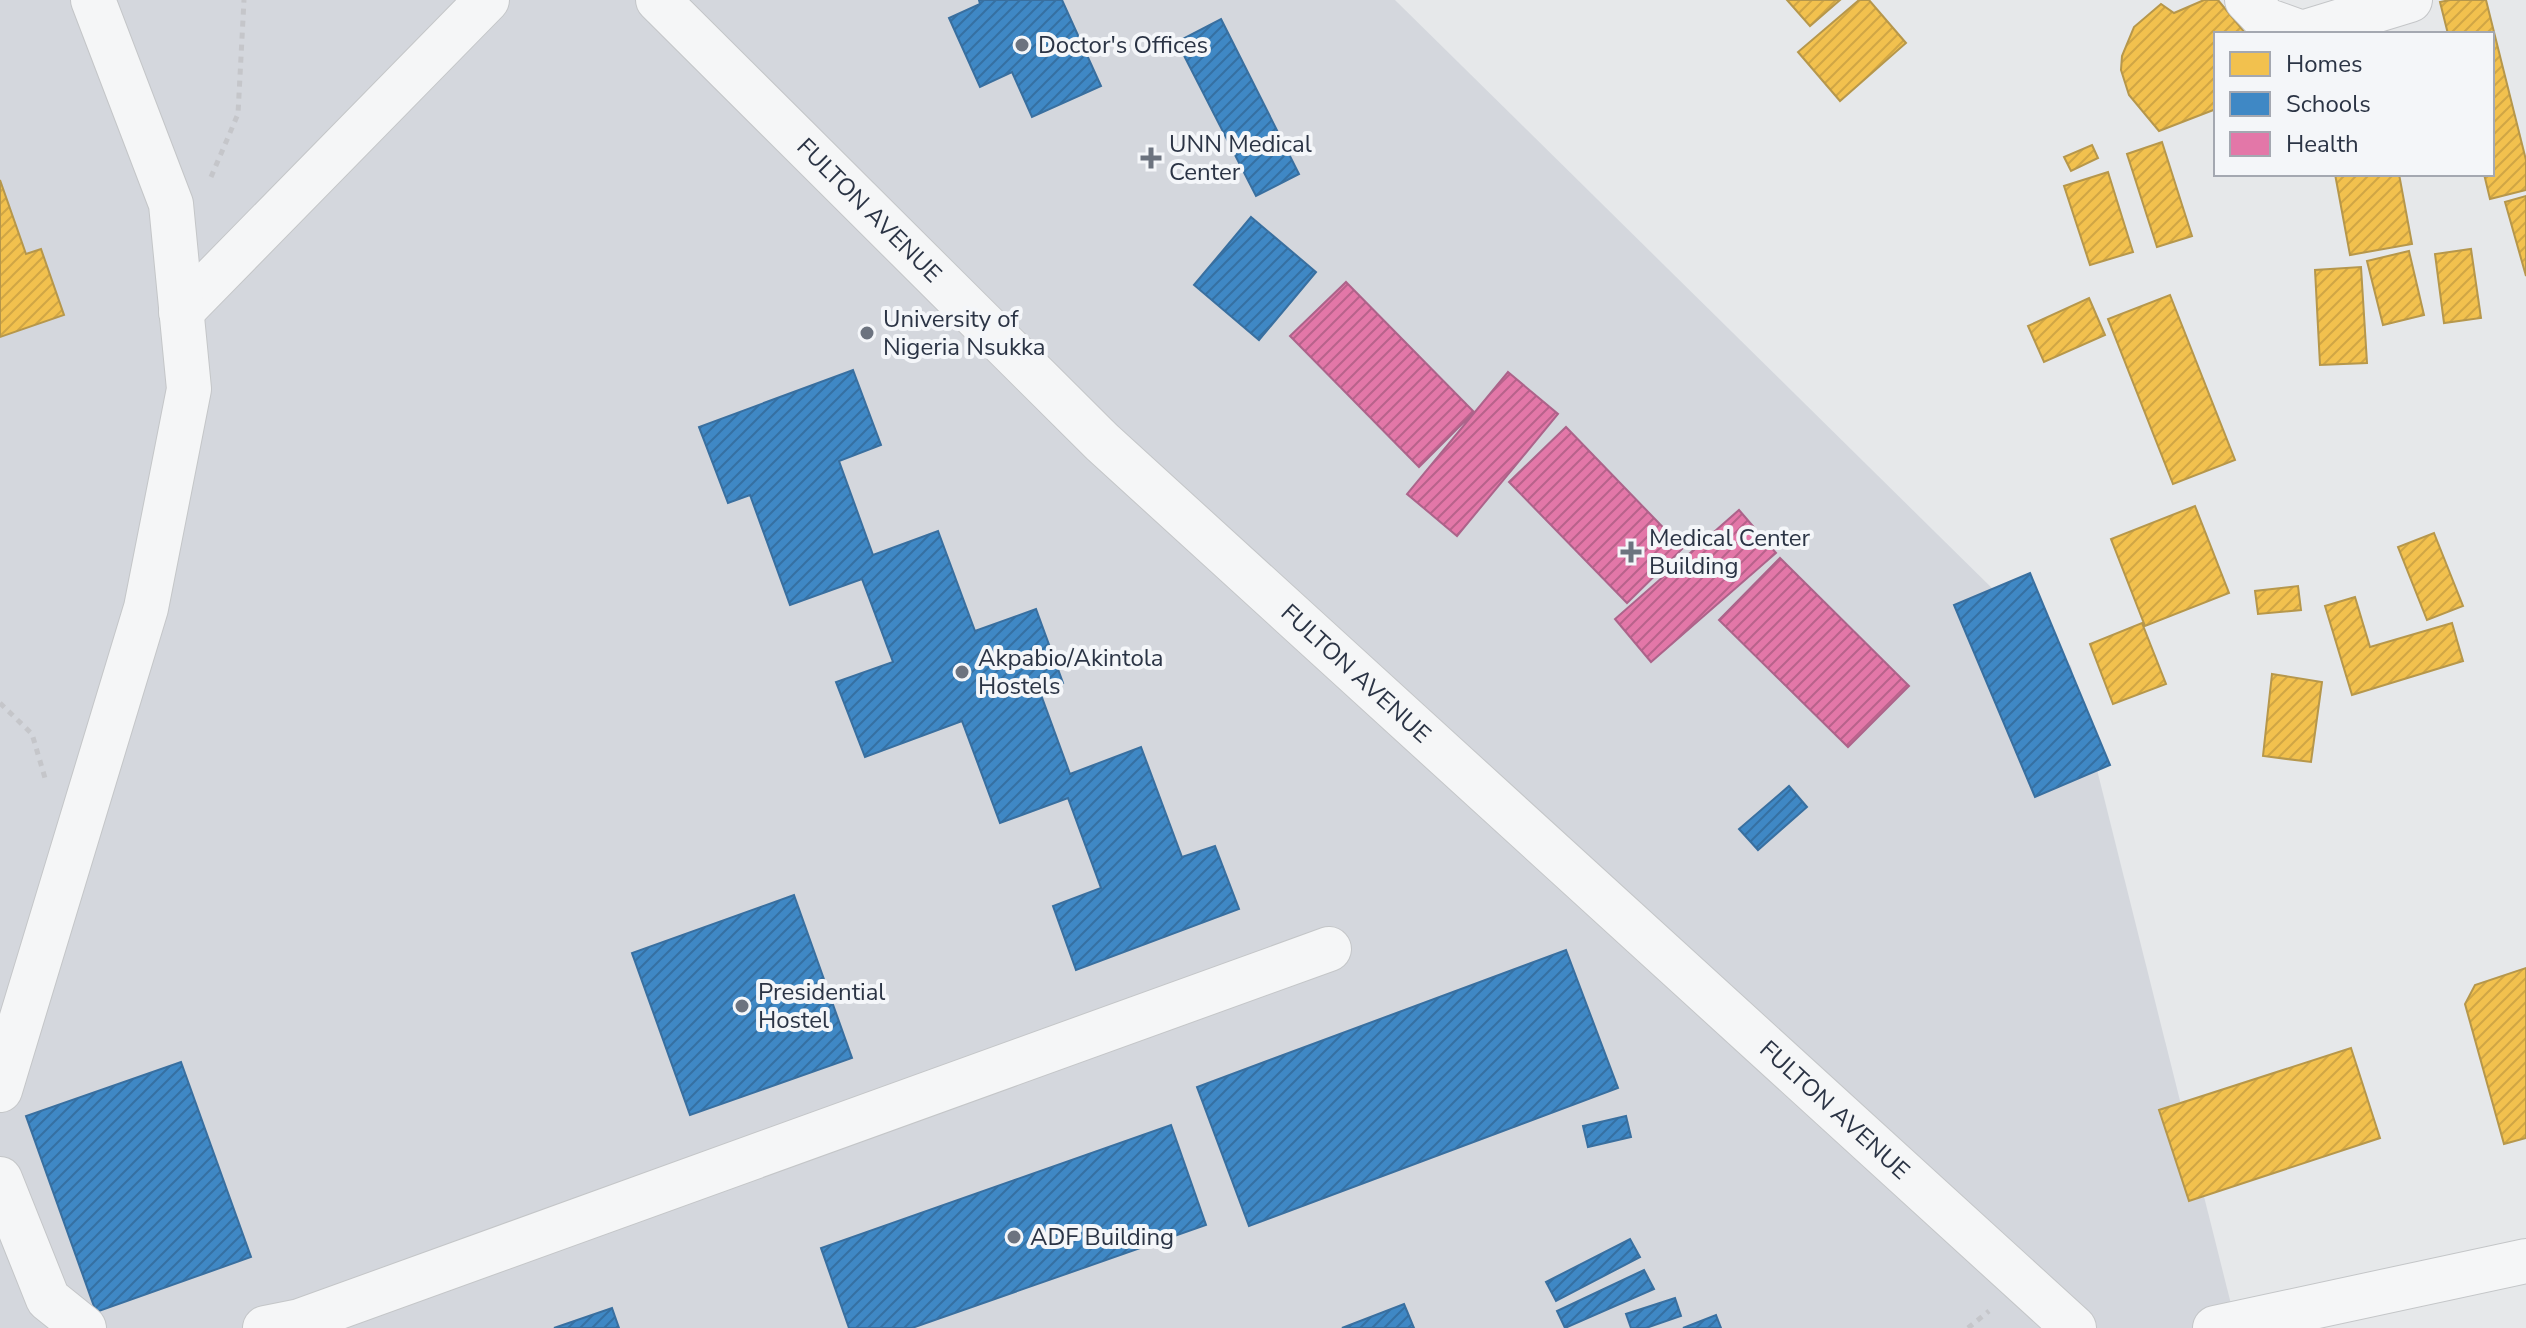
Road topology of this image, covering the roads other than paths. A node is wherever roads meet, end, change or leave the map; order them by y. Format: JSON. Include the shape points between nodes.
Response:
{"nodes":[{"id":1,"x":93,"y":0,"type":"edge"},
{"id":2,"x":487,"y":0,"type":"edge"},
{"id":3,"x":658,"y":0,"type":"edge"},
{"id":4,"x":2247,"y":0,"type":"edge"},
{"id":5,"x":2410,"y":0,"type":"edge"},
{"id":6,"x":2299,"y":32,"type":"edge"},
{"id":7,"x":2305,"y":32,"type":"edge"},
{"id":8,"x":181,"y":312,"type":"junction"},
{"id":9,"x":1329,"y":949,"type":"dead end"},
{"id":10,"x":0,"y":1090,"type":"edge"},
{"id":11,"x":0,"y":1179,"type":"edge"},
{"id":12,"x":2526,"y":1261,"type":"edge"},
{"id":13,"x":288,"y":1326,"type":"edge"},
{"id":14,"x":84,"y":1328,"type":"edge"},
{"id":15,"x":2074,"y":1328,"type":"edge"},
{"id":16,"x":2215,"y":1328,"type":"edge"}],
"edges":[{"from":1,"to":8,"type":"street","via":[[171,204]]},
{"from":2,"to":8,"type":"street"},
{"from":3,"to":15,"type":"street","name":"FULTON AVENUE","via":[[1102,442]]},
{"from":4,"to":6,"type":"street","via":[[2266,20]]},
{"from":5,"to":7,"type":"street"},
{"from":8,"to":10,"type":"street","via":[[189,389],[146,608]]},
{"from":9,"to":13,"type":"street"},
{"from":11,"to":14,"type":"street","via":[[48,1299]]},
{"from":12,"to":16,"type":"street"}]}
